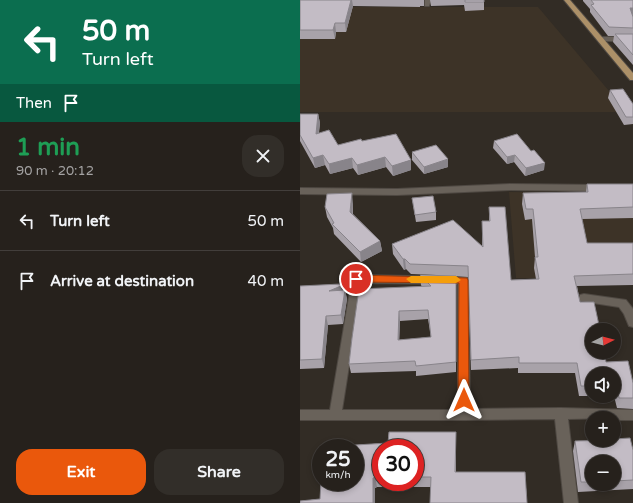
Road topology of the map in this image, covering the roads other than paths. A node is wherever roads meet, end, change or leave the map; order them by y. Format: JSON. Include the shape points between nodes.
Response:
{"nodes":[{"id":1,"x":567,"y":0,"type":"edge"},
{"id":2,"x":600,"y":39,"type":"junction"},
{"id":3,"x":633,"y":39,"type":"edge"},
{"id":4,"x":633,"y":78,"type":"edge"},
{"id":5,"x":610,"y":188,"type":"edge"},
{"id":6,"x":300,"y":191,"type":"edge"},
{"id":7,"x":584,"y":298,"type":"dead end"},
{"id":8,"x":633,"y":323,"type":"edge"},
{"id":9,"x":561,"y":413,"type":"junction"},
{"id":10,"x":300,"y":414,"type":"edge"},
{"id":11,"x":335,"y":414,"type":"junction"},
{"id":12,"x":464,"y":415,"type":"junction"},
{"id":13,"x":633,"y":415,"type":"edge"},
{"id":14,"x":571,"y":503,"type":"edge"}],
"edges":[{"from":1,"to":2,"type":"main road"},
{"from":2,"to":3,"type":"street"},
{"from":2,"to":4,"type":"main road"},
{"from":5,"to":6,"type":"street"},
{"from":7,"to":8,"type":"street","via":[[622,303],[630,312]]},
{"from":9,"to":12,"type":"street"},
{"from":9,"to":13,"type":"street"},
{"from":9,"to":14,"type":"street"},
{"from":10,"to":11,"type":"street"},
{"from":11,"to":12,"type":"street"},
{"from":11,"to":12,"type":"street","via":[[356,279],[464,280]]}]}
